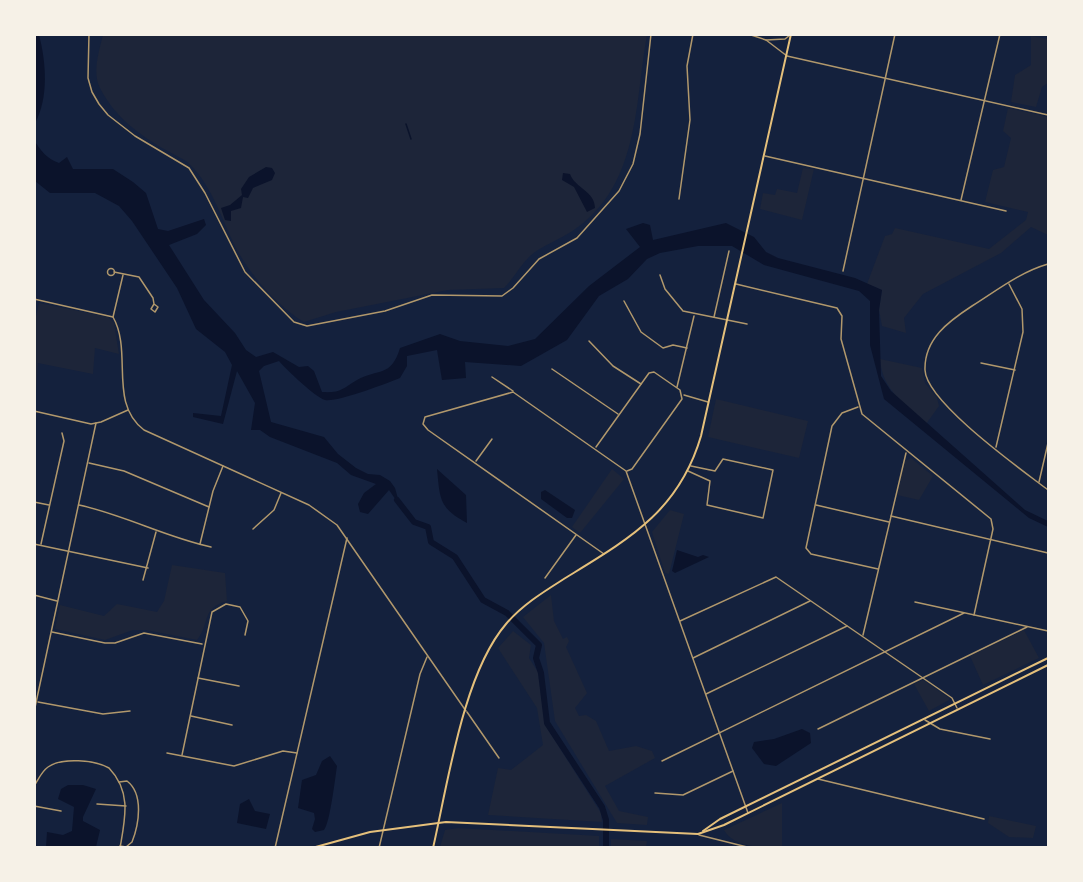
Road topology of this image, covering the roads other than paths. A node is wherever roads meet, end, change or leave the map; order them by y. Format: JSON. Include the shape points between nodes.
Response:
{"nodes":[{"id":1,"x":89,"y":34,"type":"edge"},
{"id":2,"x":651,"y":34,"type":"edge"},
{"id":3,"x":693,"y":34,"type":"edge"},
{"id":4,"x":748,"y":34,"type":"edge"},
{"id":5,"x":791,"y":34,"type":"edge"},
{"id":6,"x":896,"y":34,"type":"edge"},
{"id":7,"x":1000,"y":34,"type":"edge"},
{"id":8,"x":766,"y":40,"type":"junction"},
{"id":9,"x":787,"y":56,"type":"junction"},
{"id":10,"x":886,"y":78,"type":"junction"},
{"id":11,"x":985,"y":100,"type":"junction"},
{"id":12,"x":1048,"y":115,"type":"edge"},
{"id":13,"x":764,"y":156,"type":"junction"},
{"id":14,"x":863,"y":179,"type":"junction"},
{"id":15,"x":679,"y":199,"type":"dead end"},
{"id":16,"x":960,"y":201,"type":"junction"},
{"id":17,"x":1006,"y":211,"type":"dead end"},
{"id":18,"x":729,"y":251,"type":"dead end"},
{"id":19,"x":1048,"y":264,"type":"edge"},
{"id":20,"x":843,"y":271,"type":"dead end"},
{"id":21,"x":114,"y":272,"type":"dead end"},
{"id":22,"x":123,"y":274,"type":"junction"},
{"id":23,"x":660,"y":275,"type":"dead end"},
{"id":24,"x":1009,"y":283,"type":"junction"},
{"id":25,"x":735,"y":284,"type":"junction"},
{"id":26,"x":34,"y":299,"type":"edge"},
{"id":27,"x":624,"y":301,"type":"dead end"},
{"id":28,"x":154,"y":304,"type":"dead end"},
{"id":29,"x":695,"y":314,"type":"junction"},
{"id":30,"x":113,"y":317,"type":"junction"},
{"id":31,"x":714,"y":318,"type":"junction"},
{"id":32,"x":727,"y":320,"type":"junction"},
{"id":33,"x":747,"y":324,"type":"dead end"},
{"id":34,"x":589,"y":341,"type":"dead end"},
{"id":35,"x":687,"y":348,"type":"junction"},
{"id":36,"x":981,"y":363,"type":"dead end"},
{"id":37,"x":552,"y":369,"type":"dead end"},
{"id":38,"x":1015,"y":370,"type":"junction"},
{"id":39,"x":492,"y":377,"type":"dead end"},
{"id":40,"x":641,"y":384,"type":"junction"},
{"id":41,"x":676,"y":387,"type":"junction"},
{"id":42,"x":513,"y":392,"type":"junction"},
{"id":43,"x":683,"y":395,"type":"junction"},
{"id":44,"x":709,"y":402,"type":"junction"},
{"id":45,"x":858,"y":406,"type":"junction"},
{"id":46,"x":128,"y":410,"type":"junction"},
{"id":47,"x":34,"y":411,"type":"edge"},
{"id":48,"x":619,"y":415,"type":"junction"},
{"id":49,"x":96,"y":423,"type":"junction"},
{"id":50,"x":62,"y":433,"type":"dead end"},
{"id":51,"x":492,"y":439,"type":"dead end"},
{"id":52,"x":1048,"y":442,"type":"edge"},
{"id":53,"x":595,"y":448,"type":"junction"},
{"id":54,"x":996,"y":448,"type":"junction"},
{"id":55,"x":906,"y":452,"type":"junction"},
{"id":56,"x":476,"y":462,"type":"junction"},
{"id":57,"x":88,"y":463,"type":"junction"},
{"id":58,"x":223,"y":466,"type":"junction"},
{"id":59,"x":690,"y":466,"type":"junction"},
{"id":60,"x":626,"y":471,"type":"junction"},
{"id":61,"x":688,"y":471,"type":"junction"},
{"id":62,"x":1038,"y":482,"type":"junction"},
{"id":63,"x":1048,"y":490,"type":"edge"},
{"id":64,"x":281,"y":492,"type":"junction"},
{"id":65,"x":34,"y":502,"type":"edge"},
{"id":66,"x":78,"y":505,"type":"junction"},
{"id":67,"x":815,"y":505,"type":"junction"},
{"id":68,"x":50,"y":506,"type":"junction"},
{"id":69,"x":209,"y":507,"type":"junction"},
{"id":70,"x":891,"y":516,"type":"junction"},
{"id":71,"x":889,"y":522,"type":"junction"},
{"id":72,"x":645,"y":526,"type":"junction"},
{"id":73,"x":253,"y":529,"type":"dead end"},
{"id":74,"x":156,"y":532,"type":"junction"},
{"id":75,"x":576,"y":534,"type":"junction"},
{"id":76,"x":347,"y":538,"type":"junction"},
{"id":77,"x":991,"y":539,"type":"junction"},
{"id":78,"x":34,"y":544,"type":"edge"},
{"id":79,"x":41,"y":545,"type":"junction"},
{"id":80,"x":200,"y":545,"type":"junction"},
{"id":81,"x":211,"y":547,"type":"dead end"},
{"id":82,"x":68,"y":551,"type":"junction"},
{"id":83,"x":1048,"y":553,"type":"edge"},
{"id":84,"x":604,"y":554,"type":"junction"},
{"id":85,"x":148,"y":568,"type":"junction"},
{"id":86,"x":878,"y":569,"type":"junction"},
{"id":87,"x":545,"y":578,"type":"dead end"},
{"id":88,"x":143,"y":580,"type":"dead end"},
{"id":89,"x":34,"y":595,"type":"edge"},
{"id":90,"x":811,"y":600,"type":"junction"},
{"id":91,"x":58,"y":601,"type":"junction"},
{"id":92,"x":915,"y":602,"type":"dead end"},
{"id":93,"x":964,"y":613,"type":"junction"},
{"id":94,"x":974,"y":615,"type":"junction"},
{"id":95,"x":679,"y":621,"type":"junction"},
{"id":96,"x":848,"y":626,"type":"junction"},
{"id":97,"x":1027,"y":627,"type":"junction"},
{"id":98,"x":1048,"y":631,"type":"edge"},
{"id":99,"x":51,"y":632,"type":"junction"},
{"id":100,"x":245,"y":635,"type":"dead end"},
{"id":101,"x":863,"y":636,"type":"junction"},
{"id":102,"x":204,"y":644,"type":"junction"},
{"id":103,"x":885,"y":651,"type":"junction"},
{"id":104,"x":428,"y":656,"type":"junction"},
{"id":105,"x":692,"y":658,"type":"junction"},
{"id":106,"x":1048,"y":658,"type":"edge"},
{"id":107,"x":1048,"y":665,"type":"edge"},
{"id":108,"x":1023,"y":670,"type":"junction"},
{"id":109,"x":1026,"y":676,"type":"junction"},
{"id":110,"x":923,"y":677,"type":"junction"},
{"id":111,"x":197,"y":678,"type":"junction"},
{"id":112,"x":239,"y":686,"type":"dead end"},
{"id":113,"x":705,"y":695,"type":"junction"},
{"id":114,"x":37,"y":701,"type":"junction"},
{"id":115,"x":955,"y":704,"type":"junction"},
{"id":116,"x":958,"y":710,"type":"junction"},
{"id":117,"x":130,"y":711,"type":"dead end"},
{"id":118,"x":466,"y":711,"type":"junction"},
{"id":119,"x":34,"y":712,"type":"edge"},
{"id":120,"x":190,"y":716,"type":"junction"},
{"id":121,"x":924,"y":719,"type":"junction"},
{"id":122,"x":930,"y":724,"type":"junction"},
{"id":123,"x":232,"y":725,"type":"dead end"},
{"id":124,"x":818,"y":729,"type":"dead end"},
{"id":125,"x":719,"y":733,"type":"junction"},
{"id":126,"x":990,"y":739,"type":"dead end"},
{"id":127,"x":862,"y":749,"type":"junction"},
{"id":128,"x":167,"y":753,"type":"dead end"},
{"id":129,"x":297,"y":753,"type":"junction"},
{"id":130,"x":182,"y":755,"type":"junction"},
{"id":131,"x":866,"y":755,"type":"junction"},
{"id":132,"x":499,"y":758,"type":"dead end"},
{"id":133,"x":662,"y":761,"type":"dead end"},
{"id":134,"x":733,"y":771,"type":"junction"},
{"id":135,"x":810,"y":775,"type":"junction"},
{"id":136,"x":817,"y":779,"type":"junction"},
{"id":137,"x":118,"y":782,"type":"junction"},
{"id":138,"x":34,"y":786,"type":"edge"},
{"id":139,"x":655,"y":793,"type":"dead end"},
{"id":140,"x":97,"y":804,"type":"dead end"},
{"id":141,"x":34,"y":806,"type":"edge"},
{"id":142,"x":127,"y":806,"type":"junction"},
{"id":143,"x":746,"y":807,"type":"junction"},
{"id":144,"x":61,"y":811,"type":"dead end"},
{"id":145,"x":748,"y":813,"type":"junction"},
{"id":146,"x":984,"y":819,"type":"dead end"},
{"id":147,"x":439,"y":823,"type":"junction"},
{"id":148,"x":383,"y":829,"type":"junction"},
{"id":149,"x":698,"y":834,"type":"junction"},
{"id":150,"x":120,"y":847,"type":"edge"},
{"id":151,"x":275,"y":848,"type":"edge"},
{"id":152,"x":312,"y":848,"type":"edge"},
{"id":153,"x":379,"y":848,"type":"edge"},
{"id":154,"x":434,"y":848,"type":"edge"},
{"id":155,"x":751,"y":848,"type":"edge"}],
"edges":[{"from":1,"to":2,"type":"street","via":[[88,78],[99,104],[135,136],[189,168],[206,193],[244,272],[294,322],[307,326],[385,311],[442,294],[502,296],[539,259],[577,238],[619,191],[635,157]]},
{"from":3,"to":15,"type":"street","via":[[687,66],[690,120]]},
{"from":4,"to":8,"type":"street"},
{"from":5,"to":8,"type":"street","via":[[785,39]]},
{"from":5,"to":9,"type":"main road"},
{"from":6,"to":10,"type":"street"},
{"from":7,"to":11,"type":"street"},
{"from":8,"to":9,"type":"street"},
{"from":9,"to":10,"type":"street"},
{"from":9,"to":13,"type":"main road"},
{"from":10,"to":11,"type":"street"},
{"from":10,"to":14,"type":"street"},
{"from":11,"to":12,"type":"street"},
{"from":11,"to":16,"type":"street"},
{"from":13,"to":14,"type":"street"},
{"from":13,"to":25,"type":"main road"},
{"from":14,"to":16,"type":"street"},
{"from":14,"to":20,"type":"street"},
{"from":16,"to":17,"type":"street"},
{"from":18,"to":31,"type":"street"},
{"from":19,"to":24,"type":"street"},
{"from":21,"to":22,"type":"street"},
{"from":22,"to":28,"type":"street","via":[[139,277]]},
{"from":22,"to":30,"type":"street"},
{"from":23,"to":29,"type":"street","via":[[681,310]]},
{"from":24,"to":38,"type":"street","via":[[1019,301],[1024,325]]},
{"from":24,"to":54,"type":"street","via":[[950,320],[935,337],[925,370],[930,384],[957,418]]},
{"from":25,"to":32,"type":"main road"},
{"from":25,"to":45,"type":"street","via":[[837,308],[842,316],[842,339]]},
{"from":26,"to":30,"type":"street"},
{"from":27,"to":35,"type":"street","via":[[645,336],[663,348]]},
{"from":29,"to":31,"type":"street"},
{"from":29,"to":35,"type":"street"},
{"from":30,"to":46,"type":"street","via":[[120,340]]},
{"from":31,"to":32,"type":"street"},
{"from":32,"to":33,"type":"street"},
{"from":32,"to":44,"type":"main road"},
{"from":34,"to":40,"type":"street","via":[[613,366]]},
{"from":35,"to":41,"type":"street"},
{"from":36,"to":38,"type":"street"},
{"from":37,"to":48,"type":"street"},
{"from":38,"to":54,"type":"street"},
{"from":39,"to":42,"type":"street"},
{"from":40,"to":41,"type":"street","via":[[652,371]]},
{"from":40,"to":48,"type":"street"},
{"from":41,"to":43,"type":"street"},
{"from":42,"to":53,"type":"street"},
{"from":42,"to":56,"type":"street","via":[[423,420],[428,430]]},
{"from":43,"to":44,"type":"street"},
{"from":43,"to":60,"type":"street"},
{"from":44,"to":59,"type":"main road"},
{"from":45,"to":55,"type":"street","via":[[868,421]]},
{"from":45,"to":67,"type":"street","via":[[842,413],[832,426]]},
{"from":46,"to":49,"type":"street"},
{"from":46,"to":58,"type":"street","via":[[144,430]]},
{"from":47,"to":49,"type":"street"},
{"from":48,"to":53,"type":"street"},
{"from":49,"to":57,"type":"street"},
{"from":50,"to":68,"type":"street","via":[[64,441]]},
{"from":51,"to":56,"type":"street"},
{"from":52,"to":62,"type":"street"},
{"from":53,"to":60,"type":"street"},
{"from":54,"to":62,"type":"street"},
{"from":55,"to":70,"type":"street"},
{"from":55,"to":77,"type":"street","via":[[991,519]]},
{"from":56,"to":75,"type":"street"},
{"from":57,"to":66,"type":"street"},
{"from":57,"to":69,"type":"street","via":[[124,471]]},
{"from":58,"to":64,"type":"street"},
{"from":58,"to":69,"type":"street"},
{"from":59,"to":61,"type":"main road"},
{"from":59,"to":61,"type":"street","via":[[715,471],[723,459],[773,470],[763,518],[707,505],[710,482]]},
{"from":60,"to":72,"type":"street"},
{"from":61,"to":72,"type":"main road","via":[[671,498]]},
{"from":62,"to":63,"type":"street"},
{"from":64,"to":73,"type":"street","via":[[272,512]]},
{"from":64,"to":76,"type":"street","via":[[322,512]]},
{"from":65,"to":68,"type":"street"},
{"from":66,"to":74,"type":"street","via":[[113,513]]},
{"from":66,"to":82,"type":"street"},
{"from":67,"to":71,"type":"street"},
{"from":67,"to":86,"type":"street","via":[[806,548],[811,554]]},
{"from":68,"to":79,"type":"street"},
{"from":69,"to":80,"type":"street"},
{"from":70,"to":71,"type":"street"},
{"from":70,"to":77,"type":"street"},
{"from":71,"to":86,"type":"street"},
{"from":72,"to":84,"type":"main road"},
{"from":72,"to":95,"type":"street"},
{"from":74,"to":80,"type":"street"},
{"from":74,"to":85,"type":"street"},
{"from":75,"to":84,"type":"street"},
{"from":75,"to":87,"type":"street"},
{"from":76,"to":104,"type":"street"},
{"from":76,"to":129,"type":"street"},
{"from":77,"to":83,"type":"street"},
{"from":77,"to":94,"type":"street"},
{"from":78,"to":79,"type":"street"},
{"from":79,"to":82,"type":"street"},
{"from":80,"to":81,"type":"street"},
{"from":82,"to":85,"type":"street"},
{"from":82,"to":91,"type":"street"},
{"from":84,"to":118,"type":"main road","via":[[547,589],[506,624],[479,667]]},
{"from":85,"to":88,"type":"street"},
{"from":86,"to":101,"type":"street"},
{"from":89,"to":91,"type":"street"},
{"from":90,"to":95,"type":"street","via":[[776,576]]},
{"from":90,"to":96,"type":"street"},
{"from":90,"to":105,"type":"street"},
{"from":91,"to":99,"type":"street"},
{"from":92,"to":93,"type":"street"},
{"from":93,"to":94,"type":"street"},
{"from":93,"to":103,"type":"street"},
{"from":94,"to":97,"type":"street"},
{"from":95,"to":105,"type":"street"},
{"from":96,"to":101,"type":"street"},
{"from":96,"to":113,"type":"street"},
{"from":97,"to":98,"type":"street"},
{"from":97,"to":110,"type":"street"},
{"from":99,"to":102,"type":"street","via":[[105,643],[144,633]]},
{"from":99,"to":114,"type":"street"},
{"from":100,"to":102,"type":"street","via":[[246,613],[238,606],[226,604],[212,612]]},
{"from":101,"to":103,"type":"street"},
{"from":102,"to":111,"type":"street"},
{"from":103,"to":110,"type":"street"},
{"from":103,"to":125,"type":"street"},
{"from":104,"to":118,"type":"street"},
{"from":104,"to":148,"type":"street","via":[[420,674]]},
{"from":105,"to":113,"type":"street"},
{"from":106,"to":108,"type":"main road"},
{"from":107,"to":109,"type":"main road"},
{"from":108,"to":109,"type":"main road"},
{"from":108,"to":115,"type":"main road"},
{"from":109,"to":116,"type":"main road"},
{"from":110,"to":115,"type":"street"},
{"from":110,"to":124,"type":"street"},
{"from":111,"to":112,"type":"street"},
{"from":111,"to":120,"type":"street"},
{"from":113,"to":125,"type":"street"},
{"from":114,"to":117,"type":"street","via":[[92,713]]},
{"from":114,"to":119,"type":"street"},
{"from":115,"to":116,"type":"street"},
{"from":115,"to":121,"type":"main road"},
{"from":116,"to":122,"type":"main road"},
{"from":118,"to":132,"type":"street"},
{"from":118,"to":147,"type":"main road"},
{"from":120,"to":123,"type":"street"},
{"from":120,"to":130,"type":"street"},
{"from":121,"to":122,"type":"street"},
{"from":121,"to":127,"type":"main road"},
{"from":122,"to":126,"type":"street"},
{"from":122,"to":131,"type":"main road"},
{"from":125,"to":133,"type":"street"},
{"from":125,"to":134,"type":"street"},
{"from":127,"to":131,"type":"main road"},
{"from":127,"to":135,"type":"main road"},
{"from":128,"to":130,"type":"street"},
{"from":129,"to":130,"type":"street","via":[[284,751],[234,766]]},
{"from":129,"to":151,"type":"street"},
{"from":131,"to":136,"type":"main road"},
{"from":134,"to":139,"type":"street","via":[[683,795]]},
{"from":134,"to":143,"type":"street"},
{"from":135,"to":136,"type":"main road"},
{"from":135,"to":143,"type":"main road"},
{"from":136,"to":145,"type":"main road"},
{"from":136,"to":146,"type":"street"},
{"from":137,"to":138,"type":"street","via":[[105,766],[64,762],[49,766]]},
{"from":137,"to":142,"type":"street"},
{"from":137,"to":150,"type":"street","via":[[131,784],[138,809],[132,842]]},
{"from":140,"to":142,"type":"street"},
{"from":141,"to":144,"type":"street"},
{"from":142,"to":150,"type":"street"},
{"from":143,"to":145,"type":"street"},
{"from":143,"to":149,"type":"main road"},
{"from":145,"to":149,"type":"main road"},
{"from":147,"to":148,"type":"main road"},
{"from":147,"to":149,"type":"main road"},
{"from":147,"to":154,"type":"main road"},
{"from":148,"to":152,"type":"main road"},
{"from":148,"to":153,"type":"street"},
{"from":149,"to":155,"type":"street"}]}
